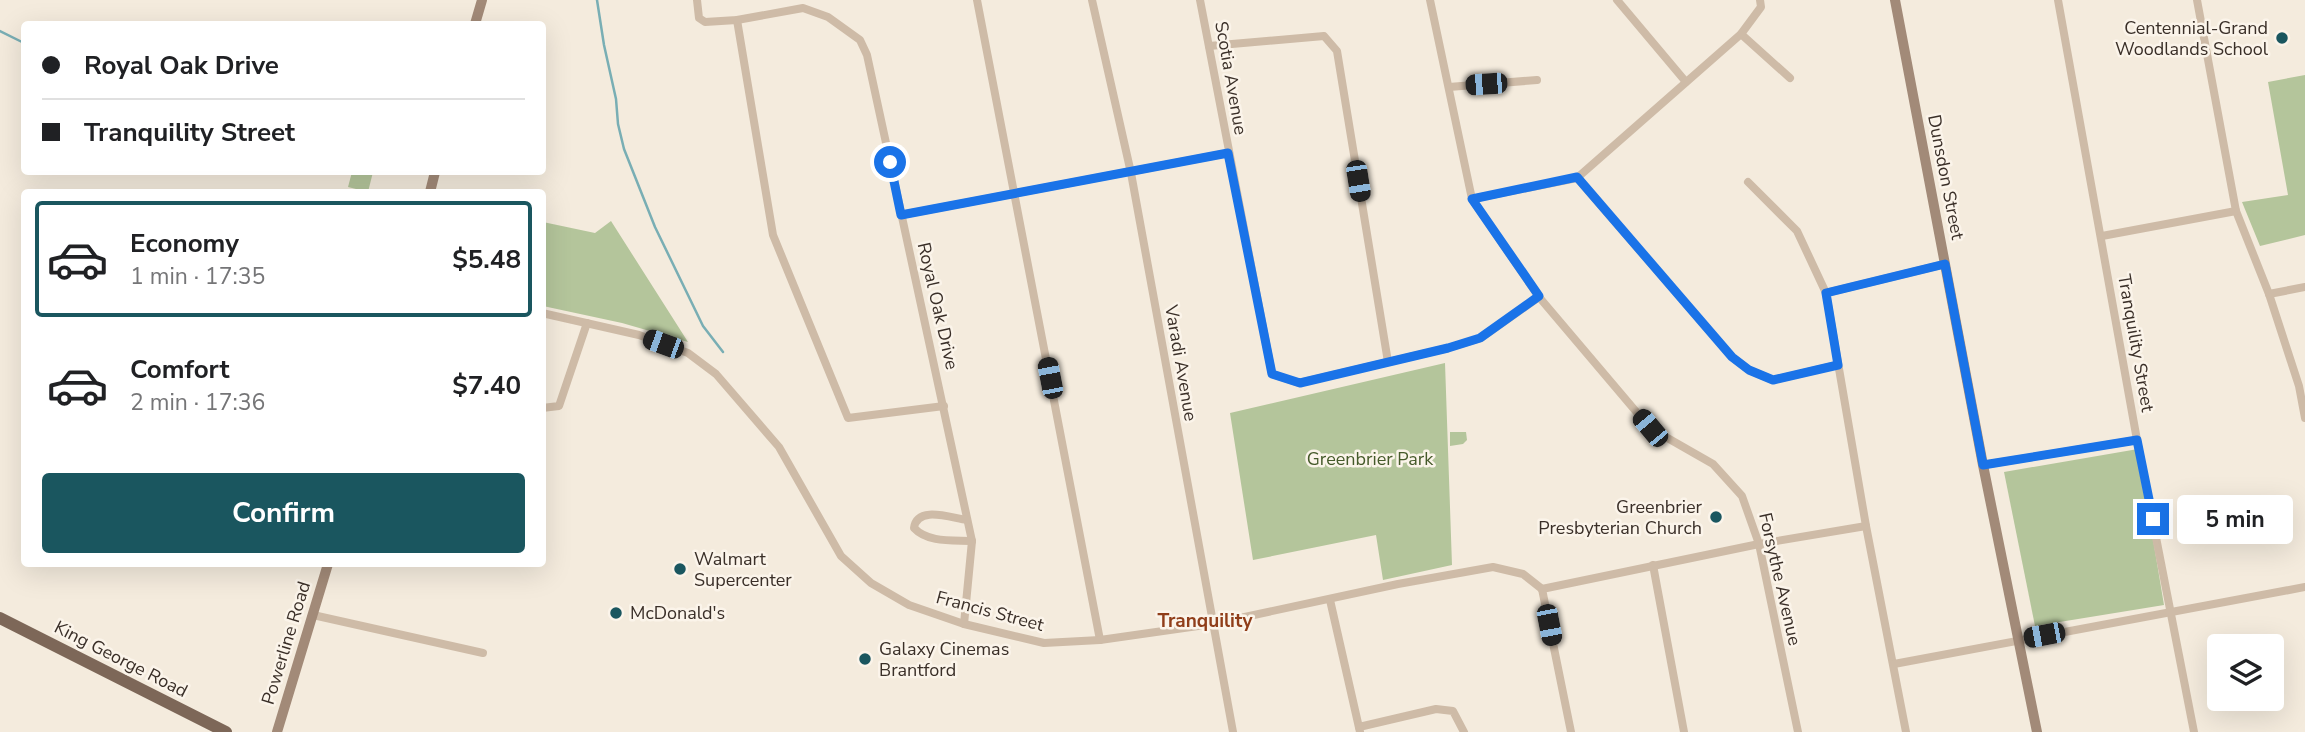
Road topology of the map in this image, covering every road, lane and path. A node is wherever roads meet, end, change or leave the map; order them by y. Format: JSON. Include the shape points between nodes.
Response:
{"nodes":[{"id":1,"x":482,"y":0,"type":"edge"},
{"id":2,"x":697,"y":0,"type":"edge"},
{"id":3,"x":977,"y":0,"type":"edge"},
{"id":4,"x":1092,"y":0,"type":"edge"},
{"id":5,"x":1200,"y":0,"type":"edge"},
{"id":6,"x":1430,"y":0,"type":"edge"},
{"id":7,"x":1617,"y":0,"type":"edge"},
{"id":8,"x":1760,"y":0,"type":"edge"},
{"id":9,"x":1895,"y":0,"type":"edge"},
{"id":10,"x":2058,"y":0,"type":"edge"},
{"id":11,"x":2197,"y":0,"type":"edge"},
{"id":12,"x":737,"y":20,"type":"junction"},
{"id":13,"x":476,"y":21,"type":"edge"},
{"id":14,"x":1741,"y":34,"type":"junction"},
{"id":15,"x":1209,"y":46,"type":"junction"},
{"id":16,"x":1790,"y":78,"type":"dead end"},
{"id":17,"x":1537,"y":80,"type":"dead end"},
{"id":18,"x":1686,"y":82,"type":"junction"},
{"id":19,"x":1449,"y":87,"type":"junction"},
{"id":20,"x":1228,"y":153,"type":"junction"},
{"id":21,"x":1130,"y":173,"type":"junction"},
{"id":22,"x":1577,"y":177,"type":"junction"},
{"id":23,"x":1748,"y":182,"type":"dead end"},
{"id":24,"x":1016,"y":195,"type":"junction"},
{"id":25,"x":1472,"y":199,"type":"junction"},
{"id":26,"x":2236,"y":211,"type":"junction"},
{"id":27,"x":901,"y":215,"type":"junction"},
{"id":28,"x":2102,"y":236,"type":"junction"},
{"id":29,"x":1945,"y":264,"type":"junction"},
{"id":30,"x":2305,"y":287,"type":"edge"},
{"id":31,"x":1826,"y":293,"type":"junction"},
{"id":32,"x":2269,"y":294,"type":"junction"},
{"id":33,"x":1539,"y":296,"type":"junction"},
{"id":34,"x":546,"y":314,"type":"edge"},
{"id":35,"x":587,"y":323,"type":"junction"},
{"id":36,"x":1388,"y":362,"type":"junction"},
{"id":37,"x":1838,"y":365,"type":"junction"},
{"id":38,"x":2302,"y":387,"type":"edge"},
{"id":39,"x":944,"y":406,"type":"junction"},
{"id":40,"x":546,"y":408,"type":"edge"},
{"id":41,"x":2305,"y":418,"type":"edge"},
{"id":42,"x":2137,"y":440,"type":"junction"},
{"id":43,"x":1983,"y":465,"type":"junction"},
{"id":44,"x":967,"y":520,"type":"junction"},
{"id":45,"x":1866,"y":526,"type":"junction"},
{"id":46,"x":972,"y":541,"type":"junction"},
{"id":47,"x":1759,"y":544,"type":"junction"},
{"id":48,"x":1653,"y":565,"type":"junction"},
{"id":49,"x":327,"y":567,"type":"edge"},
{"id":50,"x":2305,"y":587,"type":"edge"},
{"id":51,"x":1542,"y":589,"type":"junction"},
{"id":52,"x":1330,"y":600,"type":"junction"},
{"id":53,"x":2171,"y":611,"type":"junction"},
{"id":54,"x":313,"y":615,"type":"junction"},
{"id":55,"x":0,"y":618,"type":"edge"},
{"id":56,"x":964,"y":624,"type":"junction"},
{"id":57,"x":1212,"y":624,"type":"junction"},
{"id":58,"x":1100,"y":640,"type":"junction"},
{"id":59,"x":2018,"y":640,"type":"junction"},
{"id":60,"x":483,"y":653,"type":"dead end"},
{"id":61,"x":1894,"y":664,"type":"junction"},
{"id":62,"x":1359,"y":730,"type":"edge"},
{"id":63,"x":226,"y":732,"type":"edge"},
{"id":64,"x":277,"y":732,"type":"edge"},
{"id":65,"x":1233,"y":732,"type":"edge"},
{"id":66,"x":1464,"y":732,"type":"edge"},
{"id":67,"x":1571,"y":732,"type":"edge"},
{"id":68,"x":1684,"y":732,"type":"edge"},
{"id":69,"x":1798,"y":732,"type":"edge"},
{"id":70,"x":1906,"y":732,"type":"edge"},
{"id":71,"x":2037,"y":732,"type":"edge"},
{"id":72,"x":2194,"y":732,"type":"edge"}],
"edges":[{"from":1,"to":13,"type":"main road"},
{"from":2,"to":12,"type":"street","name":"Royal Oak Drive","via":[[699,18],[705,22]]},
{"from":3,"to":24,"type":"street"},
{"from":4,"to":21,"type":"street","name":"Varadi Avenue"},
{"from":5,"to":15,"type":"street","name":"Scotia Avenue"},
{"from":6,"to":19,"type":"street","name":"Forsythe Avenue"},
{"from":7,"to":18,"type":"street"},
{"from":8,"to":14,"type":"street","via":[[1761,7]]},
{"from":9,"to":29,"type":"main road","name":"Dunsdon Street"},
{"from":10,"to":28,"type":"street","name":"Tranquility Street"},
{"from":11,"to":26,"type":"street"},
{"from":12,"to":27,"type":"street","name":"Royal Oak Drive","via":[[803,8],[828,17],[860,40]]},
{"from":12,"to":39,"type":"street","via":[[773,235],[848,418]]},
{"from":14,"to":16,"type":"street"},
{"from":14,"to":18,"type":"street"},
{"from":15,"to":20,"type":"street","name":"Scotia Avenue"},
{"from":15,"to":36,"type":"street","via":[[1324,36],[1336,51]]},
{"from":17,"to":19,"type":"street"},
{"from":18,"to":22,"type":"street"},
{"from":19,"to":25,"type":"street","name":"Forsythe Avenue"},
{"from":20,"to":21,"type":"street"},
{"from":20,"to":36,"type":"street","name":"Scotia Avenue","via":[[1272,374],[1300,383]]},
{"from":21,"to":24,"type":"street"},
{"from":21,"to":57,"type":"street","name":"Varadi Avenue"},
{"from":22,"to":25,"type":"street"},
{"from":22,"to":37,"type":"street","via":[[1732,357],[1749,370],[1773,380]]},
{"from":23,"to":31,"type":"street","via":[[1797,231]]},
{"from":24,"to":27,"type":"street"},
{"from":24,"to":58,"type":"street"},
{"from":25,"to":33,"type":"street","name":"Forsythe Avenue"},
{"from":26,"to":28,"type":"street"},
{"from":26,"to":32,"type":"street"},
{"from":27,"to":39,"type":"street","name":"Royal Oak Drive"},
{"from":28,"to":42,"type":"street","name":"Tranquility Street"},
{"from":29,"to":31,"type":"street"},
{"from":29,"to":43,"type":"main road","name":"Dunsdon Street"},
{"from":30,"to":32,"type":"street"},
{"from":31,"to":37,"type":"street"},
{"from":32,"to":38,"type":"street"},
{"from":33,"to":36,"type":"street","name":"Scotia Avenue","via":[[1480,338]]},
{"from":33,"to":47,"type":"street","name":"Forsythe Avenue","via":[[1650,428],[1713,464],[1742,496]]},
{"from":34,"to":35,"type":"street","name":"Francis Street"},
{"from":35,"to":40,"type":"street","via":[[559,406]]},
{"from":35,"to":56,"type":"street","name":"Francis Street","via":[[688,353],[716,374],[779,447],[841,556],[871,583],[909,605]]},
{"from":37,"to":45,"type":"street"},
{"from":38,"to":41,"type":"street"},
{"from":39,"to":44,"type":"street","name":"Royal Oak Drive"},
{"from":42,"to":43,"type":"street"},
{"from":42,"to":53,"type":"street","name":"Tranquility Street"},
{"from":43,"to":59,"type":"main road","name":"Dunsdon Street"},
{"from":44,"to":46,"type":"street","name":"Royal Oak Drive"},
{"from":44,"to":46,"type":"street","via":[[929,514],[920,516],[914,528],[933,538]]},
{"from":45,"to":47,"type":"street"},
{"from":45,"to":61,"type":"street"},
{"from":46,"to":56,"type":"street","name":"Royal Oak Drive"},
{"from":47,"to":48,"type":"street"},
{"from":47,"to":69,"type":"street","name":"Forsythe Avenue"},
{"from":48,"to":51,"type":"street"},
{"from":48,"to":68,"type":"street"},
{"from":49,"to":54,"type":"main road","name":"Powerline Road"},
{"from":50,"to":53,"type":"street"},
{"from":51,"to":52,"type":"street","name":"Francis Street","via":[[1523,574],[1493,567]]},
{"from":51,"to":67,"type":"street"},
{"from":52,"to":57,"type":"street","name":"Francis Street"},
{"from":52,"to":62,"type":"street"},
{"from":53,"to":59,"type":"street"},
{"from":53,"to":72,"type":"street","name":"Tranquility Street"},
{"from":54,"to":60,"type":"street"},
{"from":54,"to":64,"type":"main road","name":"Powerline Road"},
{"from":55,"to":63,"type":"main road","name":"King George Road"},
{"from":56,"to":58,"type":"street","name":"Francis Street","via":[[1044,643]]},
{"from":57,"to":58,"type":"street","name":"Francis Street"},
{"from":57,"to":65,"type":"street","name":"Varadi Avenue"},
{"from":59,"to":61,"type":"street"},
{"from":59,"to":71,"type":"main road","name":"Dunsdon Street"},
{"from":61,"to":70,"type":"street"},
{"from":62,"to":66,"type":"street","via":[[1436,709],[1453,711]]}]}
